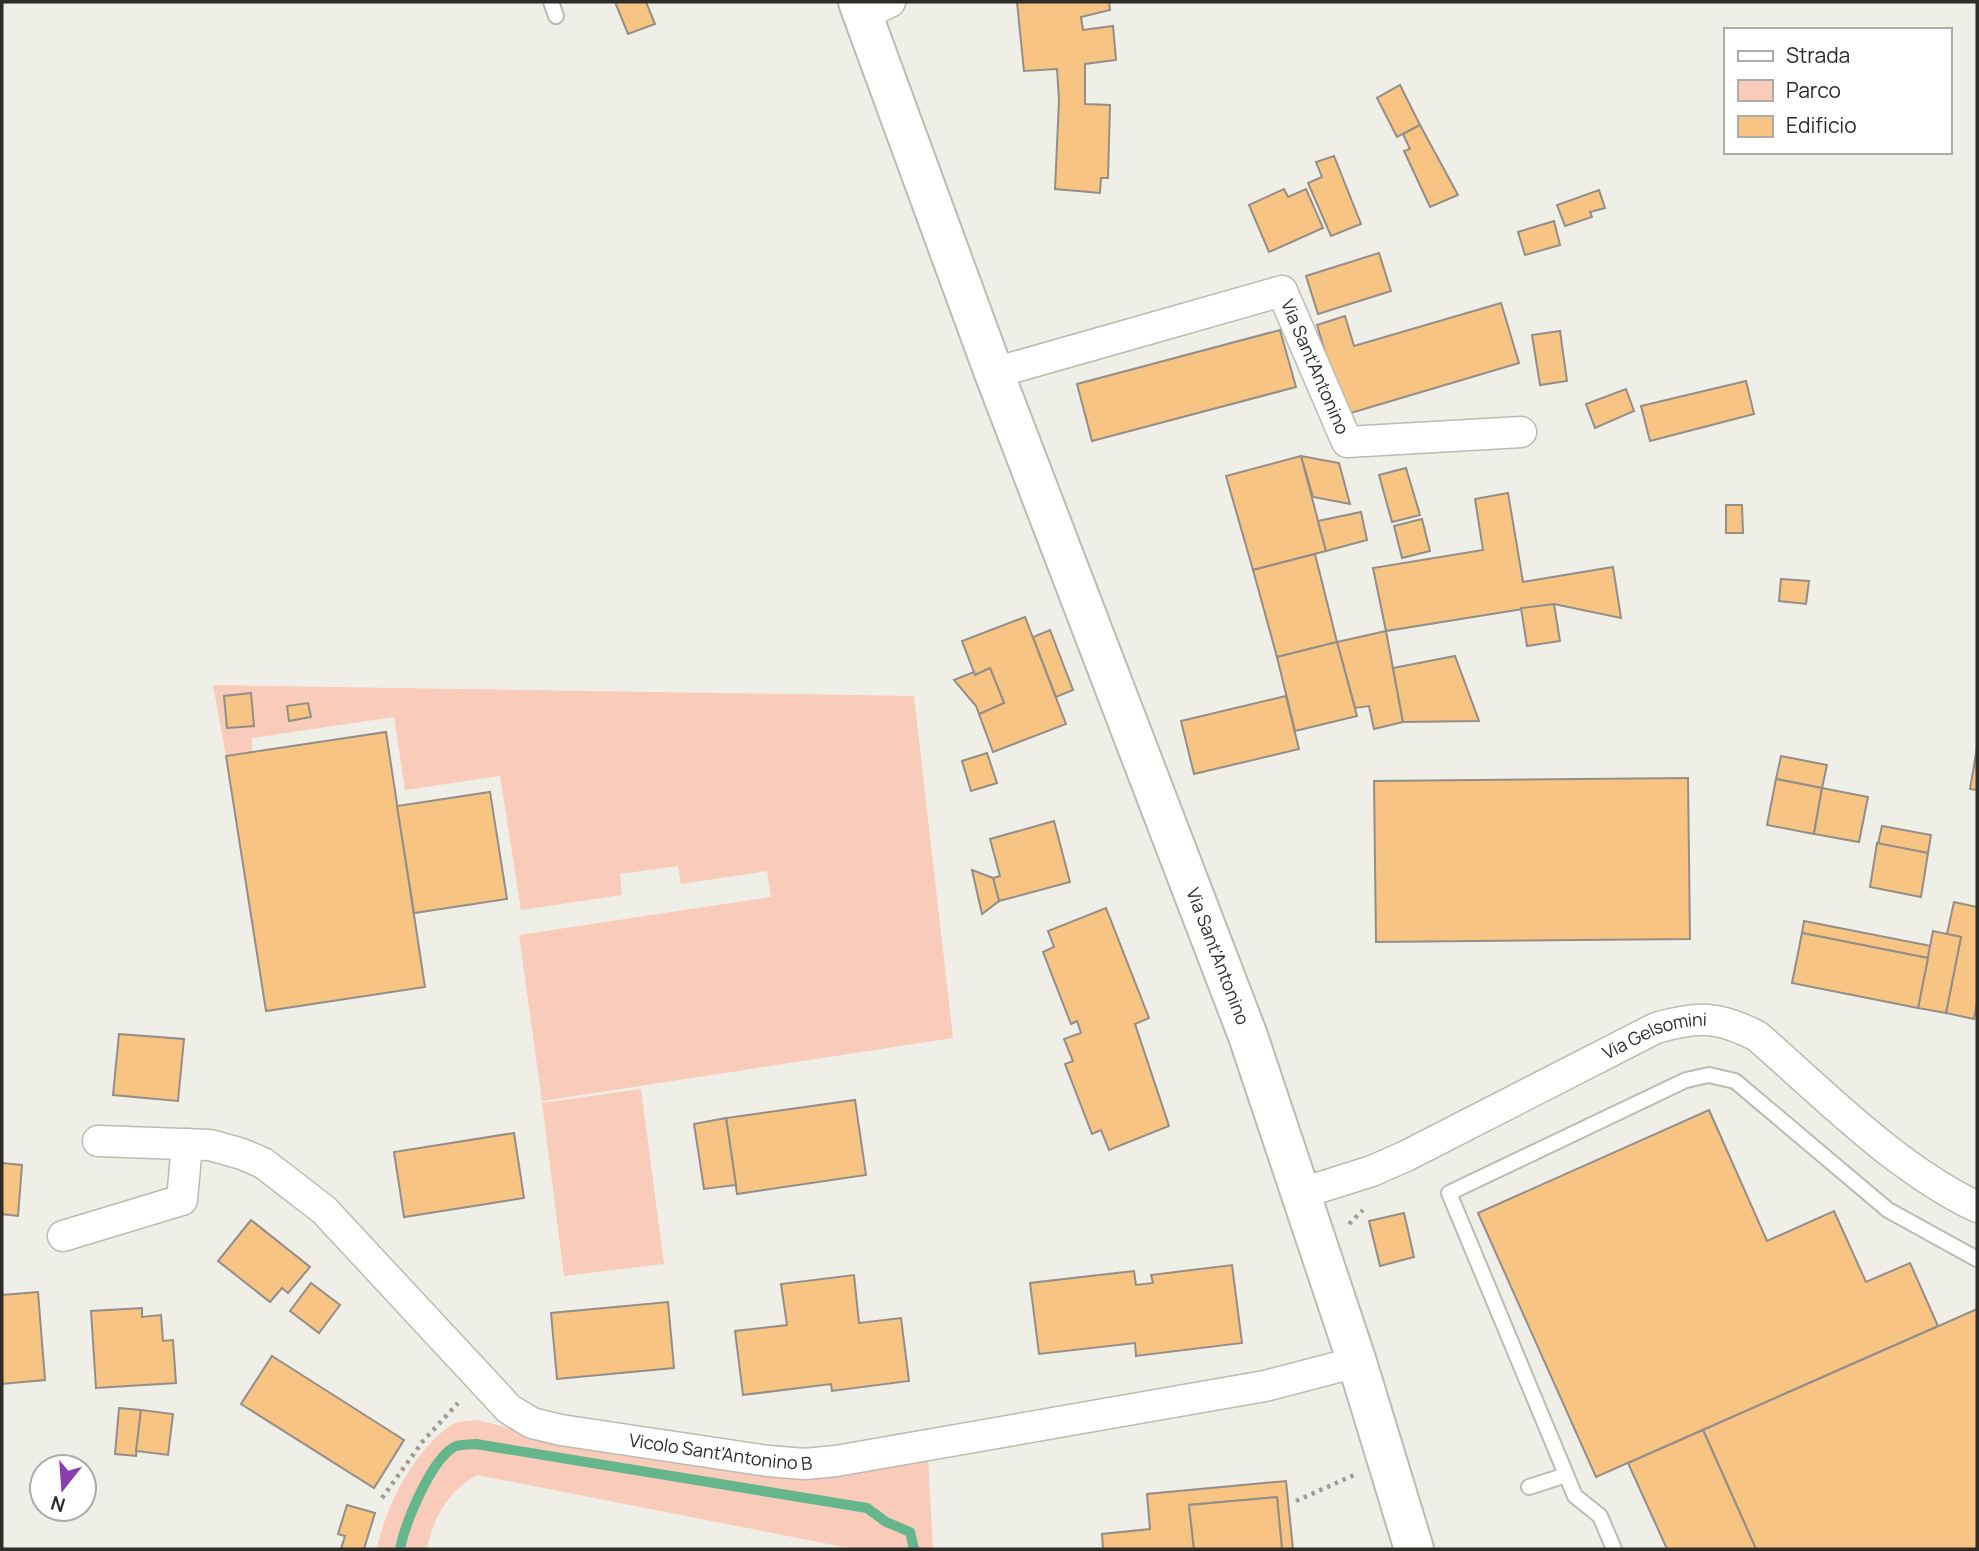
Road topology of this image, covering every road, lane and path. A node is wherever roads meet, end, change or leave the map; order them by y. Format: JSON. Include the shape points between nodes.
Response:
{"nodes":[{"id":1,"x":870,"y":6,"type":"edge"},
{"id":2,"x":994,"y":373,"type":"junction"},
{"id":3,"x":1521,"y":432,"type":"dead end"},
{"id":4,"x":98,"y":1141,"type":"dead end"},
{"id":5,"x":187,"y":1144,"type":"junction"},
{"id":6,"x":1302,"y":1193,"type":"junction"},
{"id":7,"x":1366,"y":1207,"type":"dead end"},
{"id":8,"x":1977,"y":1207,"type":"edge"},
{"id":9,"x":1349,"y":1224,"type":"dead end"},
{"id":10,"x":63,"y":1236,"type":"dead end"},
{"id":11,"x":1977,"y":1259,"type":"edge"},
{"id":12,"x":1357,"y":1362,"type":"junction"},
{"id":13,"x":481,"y":1379,"type":"junction"},
{"id":14,"x":1361,"y":1472,"type":"dead end"},
{"id":15,"x":1566,"y":1475,"type":"junction"},
{"id":16,"x":1530,"y":1487,"type":"dead end"},
{"id":17,"x":382,"y":1498,"type":"dead end"},
{"id":18,"x":1296,"y":1501,"type":"dead end"},
{"id":19,"x":1415,"y":1549,"type":"edge"},
{"id":20,"x":1614,"y":1549,"type":"edge"}],
"edges":[{"from":1,"to":2,"type":"main road","name":"Via Sant'Antonino"},
{"from":2,"to":3,"type":"street","name":"Via Sant'Antonino","via":[[1282,291],[1347,442]]},
{"from":2,"to":6,"type":"main road","name":"Via Sant'Antonino","via":[[1248,1036]]},
{"from":4,"to":5,"type":"street","name":"Vicolo Sant'Antonino B"},
{"from":5,"to":10,"type":"street","via":[[182,1200]]},
{"from":5,"to":13,"type":"street","name":"Vicolo Sant'Antonino B","via":[[210,1145],[263,1163],[324,1210]]},
{"from":6,"to":8,"type":"street","name":"Via Gelsomini","via":[[1406,1156],[1656,1028],[1705,1020],[1732,1023],[1757,1036],[1886,1148]]},
{"from":6,"to":12,"type":"main road","name":"Via Sant'Antonino"},
{"from":7,"to":9,"type":"path"},
{"from":11,"to":15,"type":"lane","via":[[1888,1210],[1735,1081],[1709,1075],[1686,1080],[1449,1194]]},
{"from":12,"to":13,"type":"street","name":"Vicolo Sant'Antonino B","via":[[1265,1386],[805,1464],[542,1426],[509,1409]]},
{"from":12,"to":19,"type":"main road","name":"Via Sant'Antonino"},
{"from":13,"to":17,"type":"path","via":[[424,1441]]},
{"from":14,"to":18,"type":"path"},
{"from":15,"to":16,"type":"lane"},
{"from":15,"to":20,"type":"lane","via":[[1575,1496],[1600,1516]]}]}
